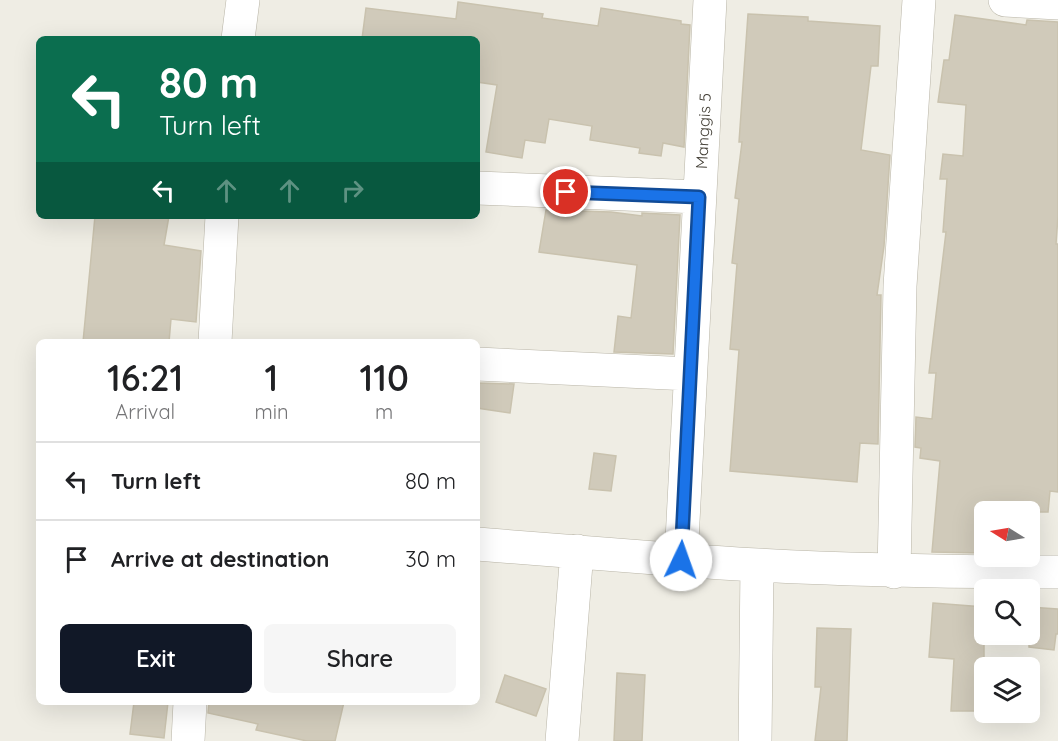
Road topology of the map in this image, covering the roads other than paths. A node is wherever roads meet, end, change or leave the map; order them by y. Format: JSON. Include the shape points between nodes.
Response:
{"nodes":[{"id":1,"x":243,"y":0,"type":"edge"},
{"id":2,"x":710,"y":0,"type":"edge"},
{"id":3,"x":920,"y":0,"type":"edge"},
{"id":4,"x":1005,"y":0,"type":"edge"},
{"id":5,"x":1058,"y":3,"type":"edge"},
{"id":6,"x":238,"y":36,"type":"edge"},
{"id":7,"x":480,"y":188,"type":"edge"},
{"id":8,"x":699,"y":197,"type":"junction"},
{"id":9,"x":222,"y":219,"type":"edge"},
{"id":10,"x":214,"y":339,"type":"edge"},
{"id":11,"x":480,"y":364,"type":"edge"},
{"id":12,"x":690,"y":374,"type":"junction"},
{"id":13,"x":480,"y":544,"type":"edge"},
{"id":14,"x":577,"y":550,"type":"junction"},
{"id":15,"x":681,"y":560,"type":"junction"},
{"id":16,"x":757,"y":566,"type":"junction"},
{"id":17,"x":894,"y":572,"type":"junction"},
{"id":18,"x":1058,"y":572,"type":"edge"},
{"id":19,"x":190,"y":705,"type":"edge"},
{"id":20,"x":188,"y":741,"type":"edge"},
{"id":21,"x":562,"y":741,"type":"edge"},
{"id":22,"x":756,"y":741,"type":"edge"}],
"edges":[{"from":1,"to":6,"type":"street"},
{"from":2,"to":8,"type":"street","name":"Manggis 5"},
{"from":3,"to":17,"type":"street","via":[[900,285]]},
{"from":4,"to":5,"type":"street"},
{"from":7,"to":8,"type":"street"},
{"from":8,"to":12,"type":"street","name":"Manggis 5"},
{"from":9,"to":10,"type":"street"},
{"from":11,"to":12,"type":"street"},
{"from":12,"to":15,"type":"street","name":"Manggis 5"},
{"from":13,"to":14,"type":"street"},
{"from":14,"to":15,"type":"street"},
{"from":14,"to":21,"type":"street"},
{"from":15,"to":16,"type":"street"},
{"from":16,"to":17,"type":"street"},
{"from":16,"to":22,"type":"street"},
{"from":17,"to":18,"type":"street"},
{"from":19,"to":20,"type":"street"}]}
